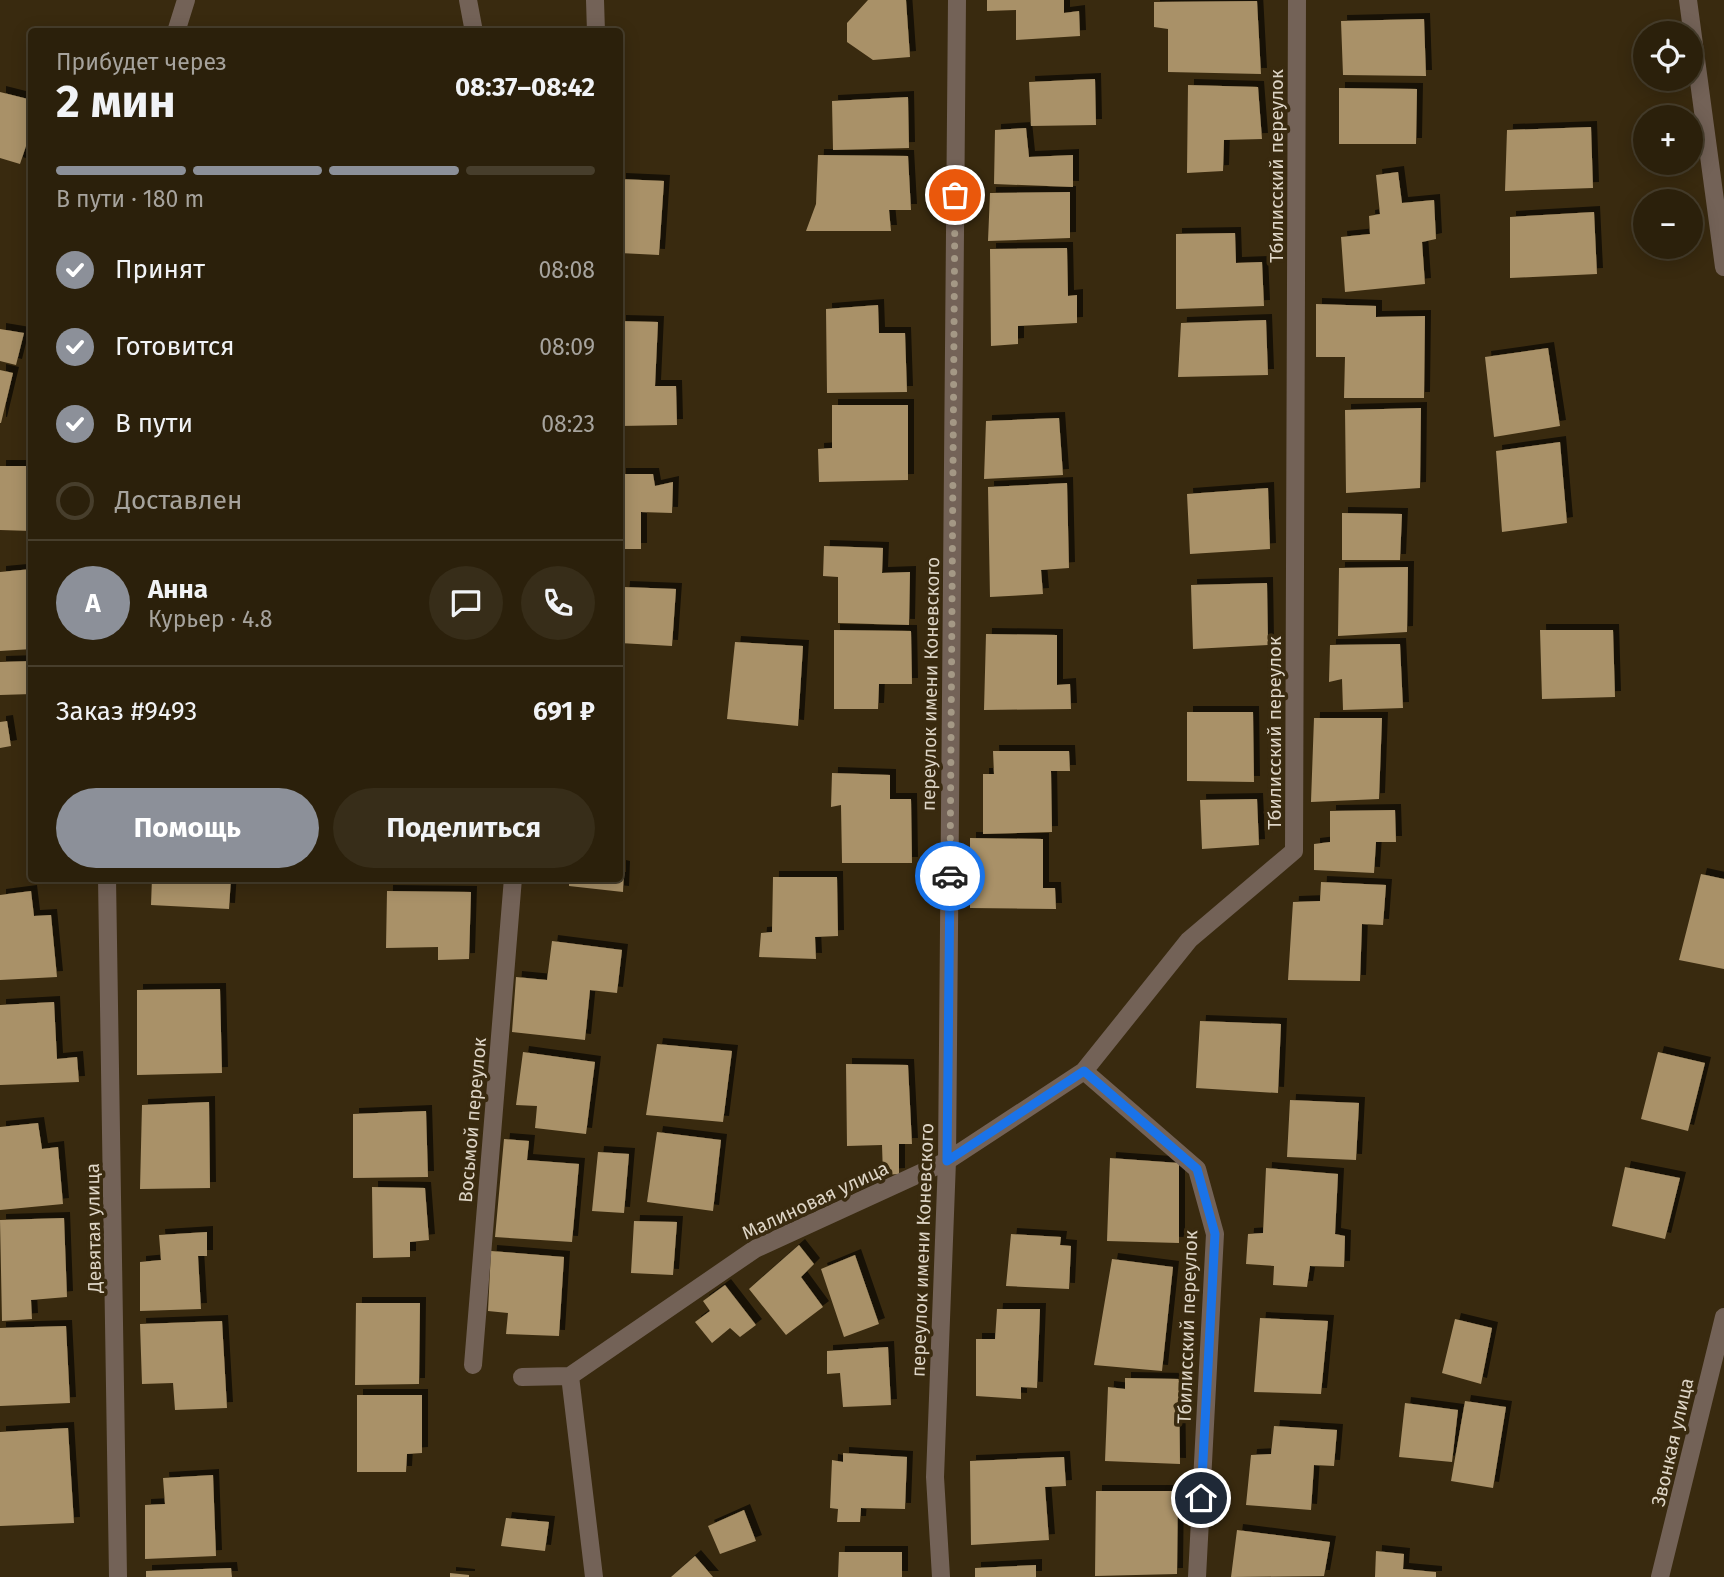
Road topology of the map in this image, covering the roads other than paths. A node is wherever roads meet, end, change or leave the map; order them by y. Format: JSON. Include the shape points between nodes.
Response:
{"nodes":[{"id":1,"x":186,"y":0,"type":"edge"},
{"id":2,"x":468,"y":0,"type":"edge"},
{"id":3,"x":595,"y":0,"type":"edge"},
{"id":4,"x":957,"y":0,"type":"edge"},
{"id":5,"x":1297,"y":0,"type":"edge"},
{"id":6,"x":1688,"y":0,"type":"edge"},
{"id":7,"x":177,"y":28,"type":"edge"},
{"id":8,"x":473,"y":28,"type":"edge"},
{"id":9,"x":596,"y":28,"type":"edge"},
{"id":10,"x":1724,"y":267,"type":"edge"},
{"id":11,"x":107,"y":882,"type":"edge"},
{"id":12,"x":513,"y":882,"type":"edge"},
{"id":13,"x":1084,"y":1071,"type":"junction"},
{"id":14,"x":947,"y":1161,"type":"junction"},
{"id":15,"x":1724,"y":1317,"type":"edge"},
{"id":16,"x":473,"y":1365,"type":"dead end"},
{"id":17,"x":570,"y":1376,"type":"junction"},
{"id":18,"x":522,"y":1377,"type":"dead end"},
{"id":19,"x":118,"y":1577,"type":"edge"},
{"id":20,"x":594,"y":1577,"type":"edge"},
{"id":21,"x":940,"y":1577,"type":"edge"},
{"id":22,"x":1197,"y":1577,"type":"edge"},
{"id":23,"x":1660,"y":1577,"type":"edge"}],
"edges":[{"from":1,"to":7,"type":"street"},
{"from":2,"to":8,"type":"street"},
{"from":3,"to":9,"type":"street"},
{"from":4,"to":14,"type":"street","name":"переулок имени Коневского"},
{"from":5,"to":13,"type":"street","name":"Тбилисский переулок","via":[[1294,851],[1189,940]]},
{"from":6,"to":10,"type":"street"},
{"from":11,"to":19,"type":"street","name":"Девятая улица"},
{"from":12,"to":16,"type":"street","name":"Восьмой переулок"},
{"from":13,"to":14,"type":"street","name":"Малиновая улица"},
{"from":13,"to":22,"type":"street","name":"Тбилисский переулок","via":[[1197,1169],[1215,1234]]},
{"from":14,"to":17,"type":"street","name":"Малиновая улица","via":[[755,1249]]},
{"from":14,"to":21,"type":"street","name":"переулок имени Коневского","via":[[935,1477]]},
{"from":15,"to":23,"type":"street","name":"Звонкая улица"},
{"from":17,"to":18,"type":"street"},
{"from":17,"to":20,"type":"street"}]}
